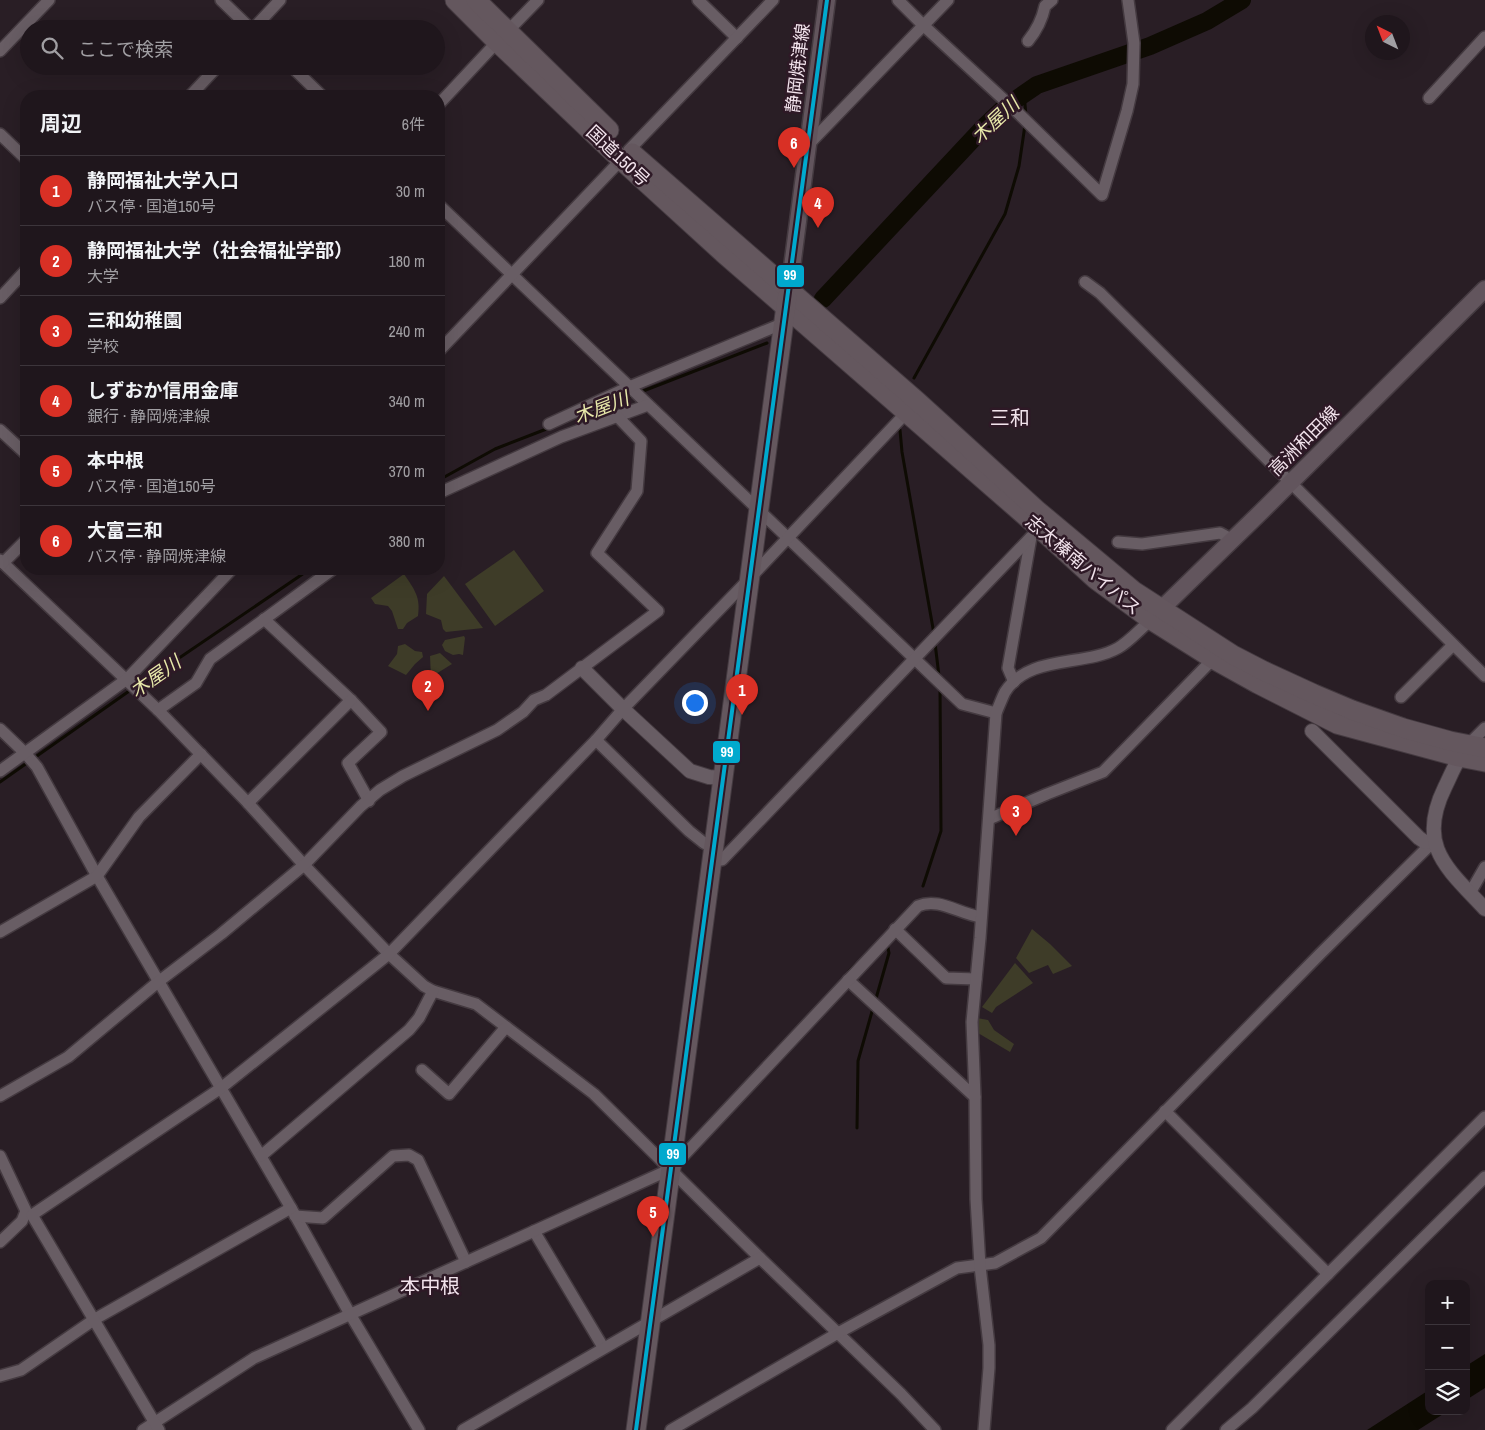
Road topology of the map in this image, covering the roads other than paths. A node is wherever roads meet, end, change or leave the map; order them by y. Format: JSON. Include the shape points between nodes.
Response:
{"nodes":[{"id":1,"x":49,"y":0,"type":"edge"},
{"id":2,"x":221,"y":0,"type":"edge"},
{"id":3,"x":280,"y":0,"type":"edge"},
{"id":4,"x":455,"y":0,"type":"edge"},
{"id":5,"x":476,"y":0,"type":"edge"},
{"id":6,"x":538,"y":0,"type":"edge"},
{"id":7,"x":698,"y":0,"type":"edge"},
{"id":8,"x":773,"y":0,"type":"edge"},
{"id":9,"x":827,"y":0,"type":"edge"},
{"id":10,"x":898,"y":0,"type":"edge"},
{"id":11,"x":948,"y":0,"type":"edge"},
{"id":12,"x":1052,"y":0,"type":"edge"},
{"id":13,"x":1128,"y":0,"type":"edge"},
{"id":14,"x":30,"y":20,"type":"edge"},
{"id":15,"x":242,"y":20,"type":"edge"},
{"id":16,"x":261,"y":20,"type":"edge"},
{"id":17,"x":924,"y":25,"type":"junction"},
{"id":18,"x":20,"y":30,"type":"edge"},
{"id":19,"x":502,"y":37,"type":"junction"},
{"id":20,"x":1485,"y":37,"type":"edge"},
{"id":21,"x":737,"y":38,"type":"junction"},
{"id":22,"x":1028,"y":41,"type":"dead end"},
{"id":23,"x":0,"y":51,"type":"edge"},
{"id":24,"x":210,"y":75,"type":"edge"},
{"id":25,"x":300,"y":75,"type":"edge"},
{"id":26,"x":196,"y":90,"type":"edge"},
{"id":27,"x":316,"y":90,"type":"edge"},
{"id":28,"x":445,"y":98,"type":"edge"},
{"id":29,"x":1429,"y":98,"type":"dead end"},
{"id":30,"x":0,"y":134,"type":"edge"},
{"id":31,"x":809,"y":144,"type":"junction"},
{"id":32,"x":20,"y":153,"type":"edge"},
{"id":33,"x":625,"y":155,"type":"junction"},
{"id":34,"x":445,"y":211,"type":"edge"},
{"id":35,"x":512,"y":274,"type":"junction"},
{"id":36,"x":20,"y":276,"type":"edge"},
{"id":37,"x":1085,"y":282,"type":"dead end"},
{"id":38,"x":1485,"y":289,"type":"edge"},
{"id":39,"x":0,"y":298,"type":"edge"},
{"id":40,"x":786,"y":307,"type":"junction"},
{"id":41,"x":445,"y":345,"type":"edge"},
{"id":42,"x":629,"y":387,"type":"junction"},
{"id":43,"x":648,"y":405,"type":"junction"},
{"id":44,"x":906,"y":413,"type":"junction"},
{"id":45,"x":618,"y":417,"type":"junction"},
{"id":46,"x":549,"y":424,"type":"dead end"},
{"id":47,"x":0,"y":430,"type":"edge"},
{"id":48,"x":20,"y":448,"type":"edge"},
{"id":49,"x":1290,"y":484,"type":"junction"},
{"id":50,"x":445,"y":490,"type":"edge"},
{"id":51,"x":759,"y":511,"type":"junction"},
{"id":52,"x":1034,"y":533,"type":"junction"},
{"id":53,"x":788,"y":537,"type":"junction"},
{"id":54,"x":1233,"y":540,"type":"junction"},
{"id":55,"x":1118,"y":542,"type":"dead end"},
{"id":56,"x":20,"y":546,"type":"edge"},
{"id":57,"x":2,"y":562,"type":"edge"},
{"id":58,"x":226,"y":575,"type":"edge"},
{"id":59,"x":325,"y":575,"type":"edge"},
{"id":60,"x":749,"y":579,"type":"junction"},
{"id":61,"x":1156,"y":614,"type":"junction"},
{"id":62,"x":264,"y":619,"type":"junction"},
{"id":63,"x":1453,"y":645,"type":"junction"},
{"id":64,"x":915,"y":659,"type":"junction"},
{"id":65,"x":1213,"y":659,"type":"junction"},
{"id":66,"x":582,"y":668,"type":"junction"},
{"id":67,"x":1485,"y":676,"type":"edge"},
{"id":68,"x":127,"y":679,"type":"junction"},
{"id":69,"x":1014,"y":682,"type":"junction"},
{"id":70,"x":1401,"y":697,"type":"dead end"},
{"id":71,"x":351,"y":700,"type":"junction"},
{"id":72,"x":623,"y":708,"type":"junction"},
{"id":73,"x":158,"y":710,"type":"junction"},
{"id":74,"x":996,"y":713,"type":"junction"},
{"id":75,"x":1485,"y":728,"type":"edge"},
{"id":76,"x":0,"y":729,"type":"edge"},
{"id":77,"x":1312,"y":731,"type":"dead end"},
{"id":78,"x":596,"y":740,"type":"junction"},
{"id":79,"x":1471,"y":750,"type":"edge"},
{"id":80,"x":25,"y":753,"type":"junction"},
{"id":81,"x":201,"y":754,"type":"junction"},
{"id":82,"x":1485,"y":762,"type":"edge"},
{"id":83,"x":0,"y":771,"type":"edge"},
{"id":84,"x":724,"y":778,"type":"junction"},
{"id":85,"x":368,"y":801,"type":"junction"},
{"id":86,"x":248,"y":803,"type":"junction"},
{"id":87,"x":989,"y":819,"type":"junction"},
{"id":88,"x":1434,"y":841,"type":"junction"},
{"id":89,"x":714,"y":854,"type":"junction"},
{"id":90,"x":304,"y":865,"type":"junction"},
{"id":91,"x":1485,"y":867,"type":"edge"},
{"id":92,"x":97,"y":876,"type":"junction"},
{"id":93,"x":1470,"y":893,"type":"junction"},
{"id":94,"x":1485,"y":909,"type":"edge"},
{"id":95,"x":981,"y":917,"type":"junction"},
{"id":96,"x":895,"y":930,"type":"junction"},
{"id":97,"x":0,"y":932,"type":"edge"},
{"id":98,"x":389,"y":954,"type":"junction"},
{"id":99,"x":976,"y":979,"type":"junction"},
{"id":100,"x":848,"y":980,"type":"junction"},
{"id":101,"x":158,"y":982,"type":"junction"},
{"id":102,"x":433,"y":991,"type":"junction"},
{"id":103,"x":506,"y":1027,"type":"junction"},
{"id":104,"x":422,"y":1070,"type":"dead end"},
{"id":105,"x":221,"y":1088,"type":"junction"},
{"id":106,"x":0,"y":1096,"type":"edge"},
{"id":107,"x":975,"y":1097,"type":"junction"},
{"id":108,"x":1165,"y":1111,"type":"junction"},
{"id":109,"x":1485,"y":1117,"type":"edge"},
{"id":110,"x":0,"y":1156,"type":"edge"},
{"id":111,"x":261,"y":1156,"type":"junction"},
{"id":112,"x":671,"y":1169,"type":"junction"},
{"id":113,"x":1485,"y":1177,"type":"edge"},
{"id":114,"x":293,"y":1212,"type":"junction"},
{"id":115,"x":28,"y":1215,"type":"junction"},
{"id":116,"x":534,"y":1231,"type":"junction"},
{"id":117,"x":0,"y":1242,"type":"edge"},
{"id":118,"x":760,"y":1258,"type":"junction"},
{"id":119,"x":466,"y":1262,"type":"junction"},
{"id":120,"x":980,"y":1266,"type":"junction"},
{"id":121,"x":1328,"y":1274,"type":"junction"},
{"id":122,"x":350,"y":1314,"type":"junction"},
{"id":123,"x":95,"y":1319,"type":"junction"},
{"id":124,"x":651,"y":1319,"type":"junction"},
{"id":125,"x":838,"y":1333,"type":"junction"},
{"id":126,"x":603,"y":1348,"type":"junction"},
{"id":127,"x":0,"y":1376,"type":"edge"},
{"id":128,"x":157,"y":1426,"type":"edge"},
{"id":129,"x":143,"y":1430,"type":"edge"},
{"id":130,"x":419,"y":1430,"type":"edge"},
{"id":131,"x":463,"y":1430,"type":"edge"},
{"id":132,"x":636,"y":1430,"type":"edge"},
{"id":133,"x":671,"y":1430,"type":"edge"},
{"id":134,"x":936,"y":1430,"type":"edge"},
{"id":135,"x":984,"y":1430,"type":"edge"},
{"id":136,"x":1172,"y":1430,"type":"edge"},
{"id":137,"x":1226,"y":1430,"type":"edge"}],
"edges":[{"from":1,"to":14,"type":"street"},
{"from":2,"to":15,"type":"street"},
{"from":3,"to":16,"type":"street"},
{"from":4,"to":19,"type":"highway","name":"国道150号"},
{"from":5,"to":19,"type":"highway","name":"国道150号"},
{"from":6,"to":19,"type":"street"},
{"from":7,"to":21,"type":"street"},
{"from":8,"to":21,"type":"street"},
{"from":9,"to":31,"type":"main road","name":"静岡焼津線"},
{"from":10,"to":17,"type":"street"},
{"from":11,"to":17,"type":"street"},
{"from":12,"to":22,"type":"street","via":[[1045,6],[1037,29]]},
{"from":13,"to":17,"type":"street","via":[[1134,43],[1133,84],[1102,194]]},
{"from":17,"to":31,"type":"street"},
{"from":18,"to":23,"type":"street"},
{"from":19,"to":28,"type":"street"},
{"from":19,"to":33,"type":"highway","name":"国道150号"},
{"from":20,"to":29,"type":"street"},
{"from":21,"to":33,"type":"street"},
{"from":24,"to":26,"type":"street"},
{"from":25,"to":27,"type":"street"},
{"from":30,"to":32,"type":"street"},
{"from":31,"to":40,"type":"main road","name":"静岡焼津線"},
{"from":33,"to":35,"type":"street"},
{"from":33,"to":40,"type":"highway","name":"国道150号"},
{"from":34,"to":35,"type":"street"},
{"from":35,"to":41,"type":"street"},
{"from":35,"to":42,"type":"street"},
{"from":36,"to":39,"type":"street"},
{"from":37,"to":49,"type":"street","via":[[1100,293]]},
{"from":38,"to":49,"type":"main road","name":"高洲和田線"},
{"from":40,"to":42,"type":"street"},
{"from":40,"to":44,"type":"highway","name":"志太榛南バイパス"},
{"from":40,"to":51,"type":"highway"},
{"from":40,"to":61,"type":"highway","name":"志太榛南バイパス","via":[[1074,542]]},
{"from":42,"to":43,"type":"street"},
{"from":42,"to":46,"type":"street"},
{"from":43,"to":45,"type":"street"},
{"from":43,"to":51,"type":"street"},
{"from":44,"to":52,"type":"highway","name":"志太榛南バイパス"},
{"from":44,"to":53,"type":"street"},
{"from":45,"to":50,"type":"street","via":[[561,437]]},
{"from":45,"to":66,"type":"street","via":[[641,441],[637,491],[598,553],[658,611]]},
{"from":47,"to":48,"type":"street"},
{"from":49,"to":54,"type":"main road","name":"高洲和田線"},
{"from":49,"to":63,"type":"street"},
{"from":51,"to":53,"type":"street"},
{"from":51,"to":60,"type":"highway"},
{"from":52,"to":61,"type":"highway","name":"志太榛南バイパス","via":[[1094,579]]},
{"from":52,"to":64,"type":"street"},
{"from":52,"to":69,"type":"street","via":[[1008,668]]},
{"from":53,"to":60,"type":"street"},
{"from":53,"to":64,"type":"street"},
{"from":54,"to":55,"type":"street","via":[[1220,532],[1142,544]]},
{"from":54,"to":61,"type":"main road","name":"高洲和田線"},
{"from":56,"to":57,"type":"street"},
{"from":57,"to":68,"type":"street"},
{"from":58,"to":68,"type":"street"},
{"from":59,"to":62,"type":"street"},
{"from":60,"to":72,"type":"street"},
{"from":60,"to":84,"type":"highway"},
{"from":61,"to":65,"type":"highway","name":"志太榛南バイパス"},
{"from":61,"to":69,"type":"street","via":[[1119,647],[1094,657],[1046,666],[1026,673]]},
{"from":61,"to":79,"type":"highway","name":"志太榛南バイパス","via":[[1314,694]]},
{"from":62,"to":71,"type":"street"},
{"from":62,"to":73,"type":"street","via":[[210,659],[196,683]]},
{"from":63,"to":67,"type":"street"},
{"from":63,"to":70,"type":"street"},
{"from":64,"to":74,"type":"street","via":[[962,704]]},
{"from":64,"to":89,"type":"street","via":[[722,860]]},
{"from":65,"to":79,"type":"highway","name":"志太榛南バイパス","via":[[1337,724]]},
{"from":65,"to":87,"type":"street","via":[[1104,772]]},
{"from":66,"to":72,"type":"street"},
{"from":66,"to":85,"type":"street","via":[[497,730],[403,776]]},
{"from":68,"to":73,"type":"street"},
{"from":68,"to":80,"type":"street"},
{"from":69,"to":74,"type":"street"},
{"from":71,"to":85,"type":"street","via":[[382,732],[348,762]]},
{"from":71,"to":86,"type":"street"},
{"from":72,"to":78,"type":"street"},
{"from":72,"to":84,"type":"street","via":[[690,771]]},
{"from":73,"to":81,"type":"street"},
{"from":74,"to":87,"type":"street"},
{"from":75,"to":79,"type":"street"},
{"from":76,"to":80,"type":"street"},
{"from":77,"to":88,"type":"street","via":[[1419,838],[1425,842]]},
{"from":78,"to":89,"type":"street"},
{"from":78,"to":98,"type":"street"},
{"from":79,"to":82,"type":"highway","name":"志太榛南バイパス"},
{"from":79,"to":88,"type":"street","via":[[1437,803],[1433,818]]},
{"from":80,"to":83,"type":"street"},
{"from":80,"to":92,"type":"street","via":[[37,768]]},
{"from":81,"to":86,"type":"street"},
{"from":81,"to":92,"type":"street","via":[[139,817]]},
{"from":84,"to":89,"type":"highway"},
{"from":85,"to":90,"type":"street"},
{"from":86,"to":90,"type":"street"},
{"from":87,"to":95,"type":"street"},
{"from":88,"to":93,"type":"street","via":[[1446,865]]},
{"from":88,"to":108,"type":"street"},
{"from":89,"to":112,"type":"highway"},
{"from":90,"to":98,"type":"street"},
{"from":90,"to":101,"type":"street","via":[[222,934]]},
{"from":91,"to":93,"type":"street"},
{"from":92,"to":97,"type":"street"},
{"from":92,"to":101,"type":"street"},
{"from":93,"to":94,"type":"street"},
{"from":95,"to":96,"type":"street","via":[[926,903],[918,906]]},
{"from":95,"to":99,"type":"street"},
{"from":96,"to":99,"type":"street","via":[[946,978]]},
{"from":96,"to":100,"type":"street"},
{"from":98,"to":102,"type":"street"},
{"from":98,"to":105,"type":"street"},
{"from":99,"to":107,"type":"street","via":[[972,1022]]},
{"from":100,"to":107,"type":"street"},
{"from":100,"to":112,"type":"street"},
{"from":101,"to":105,"type":"street"},
{"from":101,"to":106,"type":"street","via":[[68,1057]]},
{"from":102,"to":103,"type":"street","via":[[476,1004]]},
{"from":102,"to":111,"type":"street","via":[[409,1030]]},
{"from":103,"to":104,"type":"street","via":[[449,1094]]},
{"from":103,"to":112,"type":"street","via":[[594,1094]]},
{"from":105,"to":111,"type":"street"},
{"from":105,"to":115,"type":"street"},
{"from":107,"to":120,"type":"street"},
{"from":108,"to":120,"type":"street","via":[[1041,1238],[995,1263]]},
{"from":108,"to":121,"type":"street"},
{"from":109,"to":121,"type":"street"},
{"from":110,"to":115,"type":"street"},
{"from":111,"to":114,"type":"street"},
{"from":112,"to":116,"type":"street"},
{"from":112,"to":118,"type":"street"},
{"from":112,"to":124,"type":"highway"},
{"from":113,"to":137,"type":"street"},
{"from":114,"to":119,"type":"street","via":[[323,1218],[393,1156],[409,1155],[418,1160]]},
{"from":114,"to":122,"type":"street"},
{"from":114,"to":123,"type":"street"},
{"from":115,"to":117,"type":"street"},
{"from":115,"to":123,"type":"street"},
{"from":116,"to":119,"type":"street"},
{"from":116,"to":126,"type":"street"},
{"from":118,"to":124,"type":"street"},
{"from":118,"to":125,"type":"street"},
{"from":119,"to":122,"type":"street"},
{"from":120,"to":125,"type":"street","via":[[957,1268]]},
{"from":120,"to":135,"type":"street","via":[[989,1345]]},
{"from":121,"to":136,"type":"street"},
{"from":122,"to":128,"type":"street","via":[[254,1358]]},
{"from":122,"to":130,"type":"street"},
{"from":123,"to":127,"type":"street","via":[[21,1370]]},
{"from":123,"to":128,"type":"street"},
{"from":124,"to":126,"type":"street"},
{"from":124,"to":132,"type":"highway"},
{"from":125,"to":133,"type":"street"},
{"from":125,"to":134,"type":"street"},
{"from":126,"to":131,"type":"street"},
{"from":128,"to":129,"type":"street"}]}
